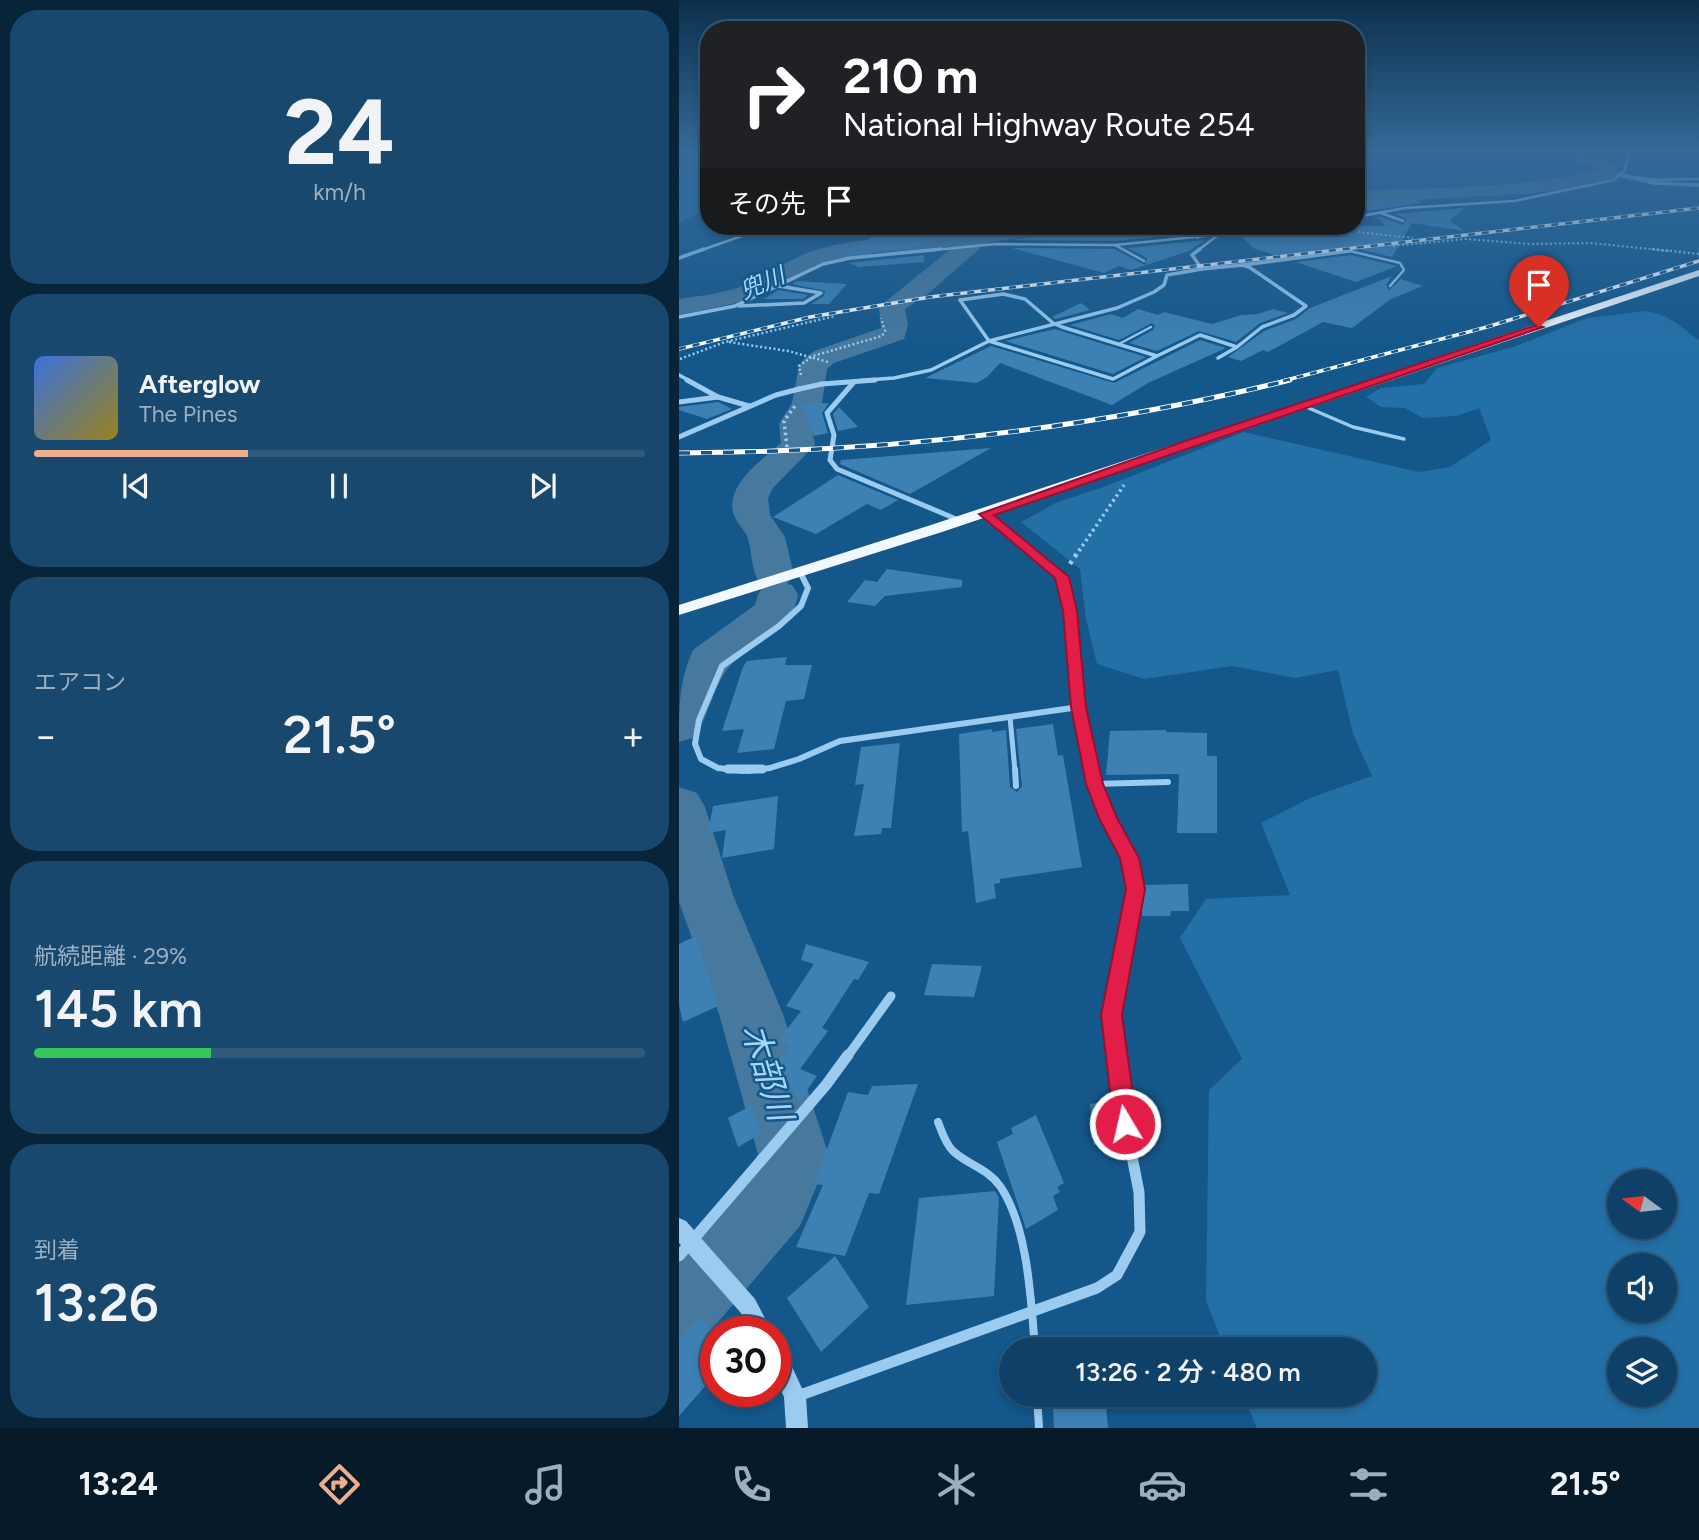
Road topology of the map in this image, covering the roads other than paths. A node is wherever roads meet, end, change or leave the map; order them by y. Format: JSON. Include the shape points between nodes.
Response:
{"nodes":[{"id":1,"x":1391,"y":217,"type":"edge"},
{"id":2,"x":1403,"y":220,"type":"dead end"},
{"id":3,"x":745,"y":235,"type":"edge"},
{"id":4,"x":989,"y":235,"type":"edge"},
{"id":5,"x":1194,"y":235,"type":"edge"},
{"id":6,"x":1217,"y":235,"type":"joint"},
{"id":7,"x":1198,"y":237,"type":"junction"},
{"id":8,"x":995,"y":243,"type":"junction"},
{"id":9,"x":1115,"y":245,"type":"junction"},
{"id":10,"x":1350,"y":251,"type":"joint"},
{"id":11,"x":679,"y":258,"type":"edge"},
{"id":12,"x":1144,"y":261,"type":"dead end"},
{"id":13,"x":1242,"y":265,"type":"junction"},
{"id":14,"x":1202,"y":269,"type":"junction"},
{"id":15,"x":1699,"y":273,"type":"edge"},
{"id":16,"x":779,"y":286,"type":"junction"},
{"id":17,"x":1390,"y":286,"type":"dead end"},
{"id":18,"x":735,"y":306,"type":"junction"},
{"id":19,"x":679,"y":317,"type":"edge"},
{"id":20,"x":1053,"y":323,"type":"junction"},
{"id":21,"x":1151,"y":327,"type":"dead end"},
{"id":22,"x":989,"y":341,"type":"junction"},
{"id":23,"x":1119,"y":344,"type":"junction"},
{"id":24,"x":1237,"y":347,"type":"junction"},
{"id":25,"x":1157,"y":356,"type":"junction"},
{"id":26,"x":1218,"y":358,"type":"dead end"},
{"id":27,"x":679,"y":375,"type":"edge"},
{"id":28,"x":855,"y":381,"type":"junction"},
{"id":29,"x":718,"y":397,"type":"junction"},
{"id":30,"x":679,"y":402,"type":"edge"},
{"id":31,"x":750,"y":406,"type":"junction"},
{"id":32,"x":1304,"y":406,"type":"junction"},
{"id":33,"x":679,"y":437,"type":"edge"},
{"id":34,"x":1403,"y":439,"type":"dead end"},
{"id":35,"x":986,"y":514,"type":"junction"},
{"id":36,"x":962,"y":522,"type":"junction"},
{"id":37,"x":801,"y":574,"type":"junction"},
{"id":38,"x":679,"y":610,"type":"edge"},
{"id":39,"x":1079,"y":707,"type":"junction"},
{"id":40,"x":1010,"y":718,"type":"junction"},
{"id":41,"x":1168,"y":782,"type":"dead end"},
{"id":42,"x":1094,"y":784,"type":"junction"},
{"id":43,"x":1016,"y":786,"type":"dead end"},
{"id":44,"x":891,"y":996,"type":"dead end"},
{"id":45,"x":938,"y":1122,"type":"dead end"},
{"id":46,"x":683,"y":1242,"type":"edge"},
{"id":47,"x":1033,"y":1311,"type":"junction"},
{"id":48,"x":753,"y":1316,"type":"edge"},
{"id":49,"x":1034,"y":1337,"type":"edge"},
{"id":50,"x":791,"y":1388,"type":"edge"},
{"id":51,"x":795,"y":1397,"type":"junction"},
{"id":52,"x":1038,"y":1407,"type":"edge"},
{"id":53,"x":797,"y":1428,"type":"edge"},
{"id":54,"x":1039,"y":1428,"type":"edge"}],
"edges":[{"from":1,"to":2,"type":"street"},
{"from":3,"to":11,"type":"street"},
{"from":4,"to":8,"type":"street"},
{"from":5,"to":7,"type":"lane"},
{"from":6,"to":7,"type":"street"},
{"from":6,"to":14,"type":"street","via":[[1192,255]]},
{"from":7,"to":9,"type":"street"},
{"from":8,"to":9,"type":"street"},
{"from":8,"to":16,"type":"street","via":[[839,260]]},
{"from":9,"to":12,"type":"lane"},
{"from":10,"to":13,"type":"street"},
{"from":10,"to":17,"type":"lane","via":[[1400,263],[1402,273]]},
{"from":13,"to":14,"type":"street"},
{"from":13,"to":24,"type":"street","via":[[1305,306],[1262,327]]},
{"from":14,"to":20,"type":"street","via":[[1167,275],[1164,285],[1154,292],[1117,309]]},
{"from":15,"to":32,"type":"highway"},
{"from":16,"to":18,"type":"street"},
{"from":16,"to":18,"type":"street","via":[[821,293],[804,303]]},
{"from":18,"to":19,"type":"street"},
{"from":20,"to":22,"type":"street"},
{"from":20,"to":22,"type":"street","via":[[1025,299],[1003,294],[960,300]]},
{"from":20,"to":23,"type":"street"},
{"from":21,"to":23,"type":"lane"},
{"from":22,"to":25,"type":"street","via":[[1113,379]]},
{"from":22,"to":28,"type":"street","via":[[922,372]]},
{"from":23,"to":25,"type":"street"},
{"from":24,"to":25,"type":"street","via":[[1200,335]]},
{"from":24,"to":26,"type":"street"},
{"from":27,"to":29,"type":"street"},
{"from":28,"to":31,"type":"street","bridge":true,"via":[[799,389]]},
{"from":28,"to":36,"type":"street","via":[[828,413],[834,435],[830,460],[837,470]]},
{"from":29,"to":30,"type":"street"},
{"from":29,"to":31,"type":"street"},
{"from":31,"to":33,"type":"street"},
{"from":32,"to":34,"type":"lane","via":[[1353,427]]},
{"from":32,"to":35,"type":"highway"},
{"from":35,"to":36,"type":"highway"},
{"from":35,"to":39,"type":"street","via":[[1062,577],[1070,611]]},
{"from":36,"to":37,"type":"highway"},
{"from":37,"to":38,"type":"highway"},
{"from":37,"to":40,"type":"street","via":[[808,588],[801,606],[722,666],[699,720],[695,744],[702,759],[718,768],[769,768],[840,741]]},
{"from":39,"to":40,"type":"street"},
{"from":39,"to":42,"type":"street"},
{"from":40,"to":43,"type":"lane"},
{"from":41,"to":42,"type":"lane"},
{"from":42,"to":47,"type":"street","via":[[1129,858],[1135,889],[1112,1015],[1121,1101],[1139,1192],[1140,1232],[1117,1275],[1097,1288]]},
{"from":44,"to":46,"type":"street","via":[[826,1085]]},
{"from":45,"to":47,"type":"lane","via":[[945,1143],[959,1157],[990,1174],[1004,1195],[1024,1250]]},
{"from":46,"to":48,"type":"street"},
{"from":47,"to":49,"type":"lane"},
{"from":47,"to":51,"type":"street"},
{"from":50,"to":51,"type":"street"},
{"from":51,"to":53,"type":"street"},
{"from":52,"to":54,"type":"lane"}]}
